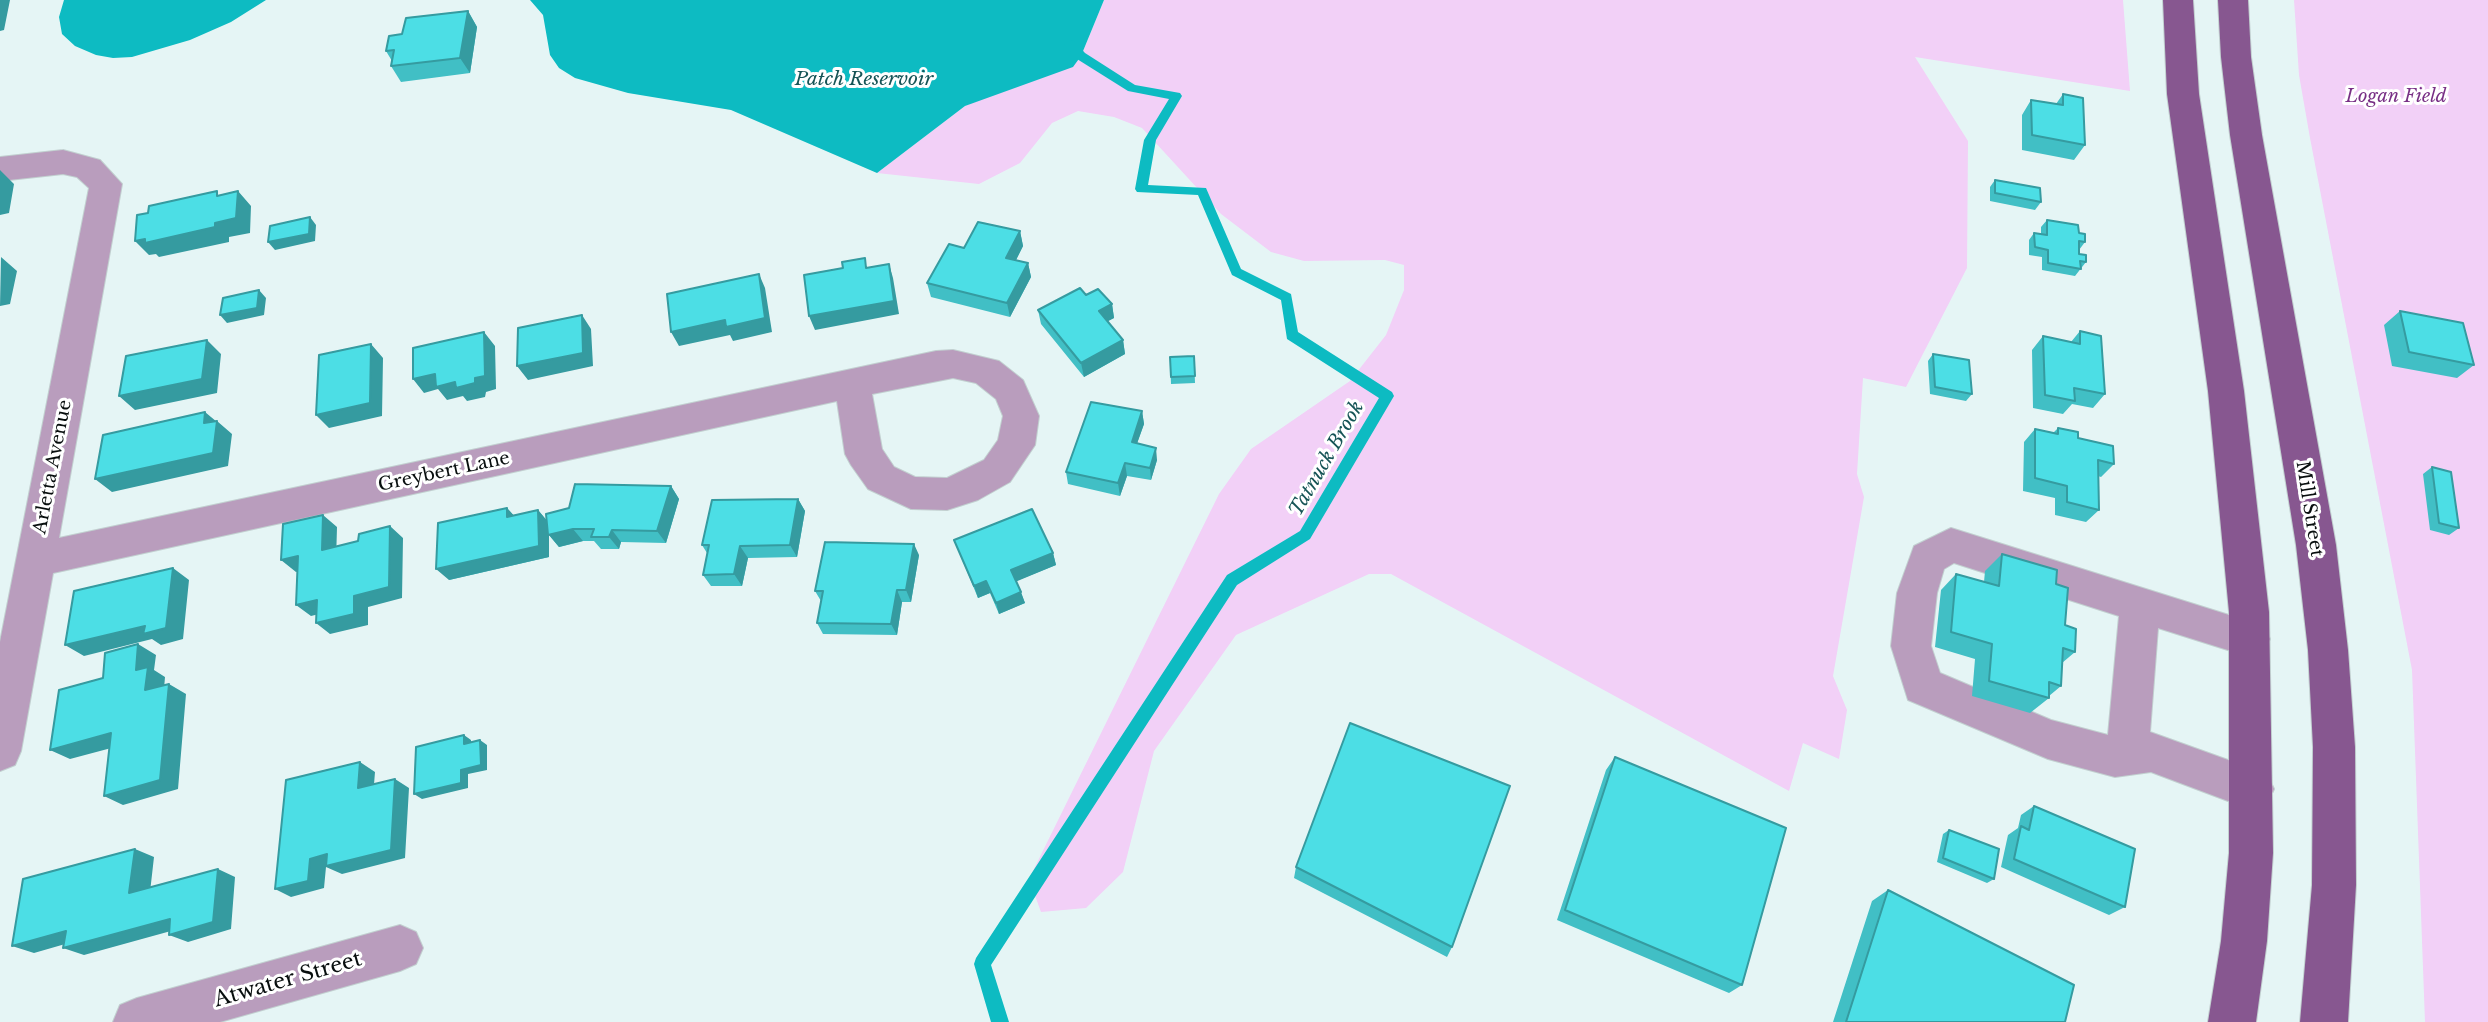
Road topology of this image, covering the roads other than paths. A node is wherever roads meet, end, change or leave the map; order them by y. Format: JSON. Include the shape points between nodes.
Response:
{"nodes":[{"id":1,"x":2178,"y":0,"type":"edge"},
{"id":2,"x":2234,"y":0,"type":"edge"},
{"id":3,"x":0,"y":169,"type":"edge"},
{"id":4,"x":852,"y":383,"type":"junction"},
{"id":5,"x":36,"y":560,"type":"junction"},
{"id":6,"x":2140,"y":604,"type":"junction"},
{"id":7,"x":2250,"y":639,"type":"junction"},
{"id":8,"x":0,"y":751,"type":"edge"},
{"id":9,"x":2127,"y":755,"type":"junction"},
{"id":10,"x":2252,"y":789,"type":"junction"},
{"id":11,"x":400,"y":948,"type":"dead end"},
{"id":12,"x":136,"y":1022,"type":"edge"},
{"id":13,"x":2232,"y":1022,"type":"edge"},
{"id":14,"x":2324,"y":1022,"type":"edge"}],
"edges":[{"from":1,"to":7,"type":"main road","via":[[2183,94],[2227,391]]},
{"from":2,"to":14,"type":"main road","name":"Mill Street","via":[[2246,135],[2316,545],[2328,650],[2334,747],[2334,885]]},
{"from":3,"to":5,"type":"street","name":"Arletta Avenue","via":[[63,162],[88,168],[106,184]]},
{"from":4,"to":4,"type":"street","name":"Greybert Lane","via":[[864,454],[881,478],[911,493],[947,494],[997,471],[1021,430],[1017,402],[999,379],[986,371],[936,365]]},
{"from":4,"to":5,"type":"street","name":"Greybert Lane"},
{"from":5,"to":8,"type":"street","name":"Arletta Avenue"},
{"from":6,"to":7,"type":"street"},
{"from":6,"to":9,"type":"street"},
{"from":6,"to":9,"type":"street","via":[[1951,545],[1928,558],[1917,593],[1911,646],[1923,686],[2048,739],[2115,757]]},
{"from":7,"to":10,"type":"main road"},
{"from":9,"to":10,"type":"street","via":[[2151,752]]},
{"from":10,"to":13,"type":"main road","via":[[2244,941]]},
{"from":11,"to":12,"type":"street","name":"Atwater Street"}]}
